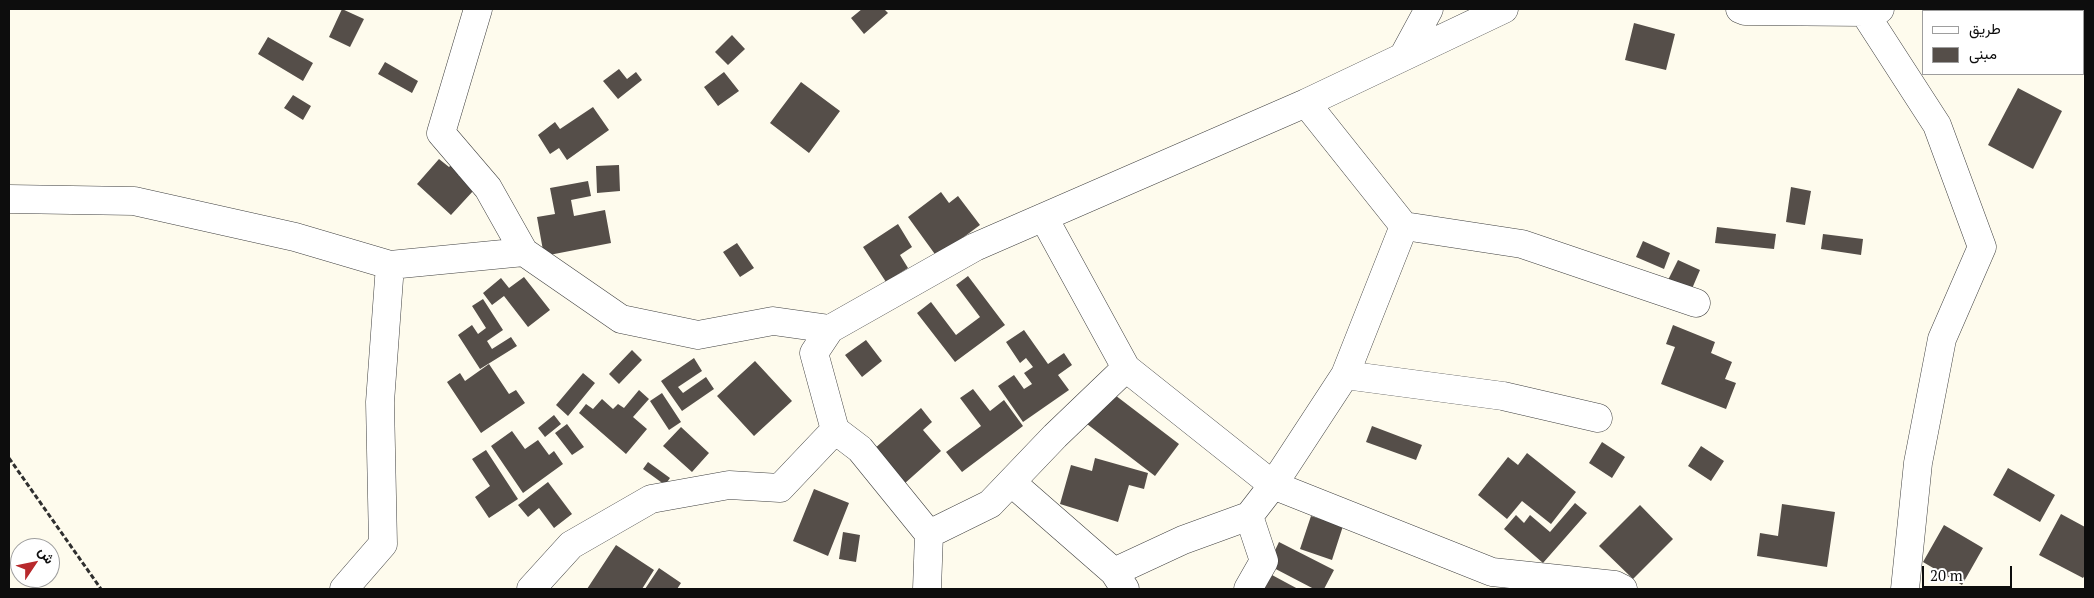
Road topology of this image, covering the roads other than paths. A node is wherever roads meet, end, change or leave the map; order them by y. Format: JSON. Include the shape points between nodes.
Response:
{"nodes":[{"id":1,"x":478,"y":9,"type":"edge"},
{"id":2,"x":1429,"y":9,"type":"edge"},
{"id":3,"x":1504,"y":9,"type":"edge"},
{"id":4,"x":1740,"y":9,"type":"edge"},
{"id":5,"x":1870,"y":10,"type":"edge"},
{"id":6,"x":1403,"y":57,"type":"junction"},
{"id":7,"x":1306,"y":103,"type":"junction"},
{"id":8,"x":9,"y":200,"type":"edge"},
{"id":9,"x":1044,"y":218,"type":"junction"},
{"id":10,"x":1404,"y":226,"type":"junction"},
{"id":11,"x":524,"y":252,"type":"junction"},
{"id":12,"x":390,"y":264,"type":"junction"},
{"id":13,"x":1696,"y":303,"type":"dead end"},
{"id":14,"x":830,"y":329,"type":"junction"},
{"id":15,"x":1126,"y":368,"type":"junction"},
{"id":16,"x":1345,"y":375,"type":"junction"},
{"id":17,"x":1598,"y":418,"type":"dead end"},
{"id":18,"x":835,"y":430,"type":"junction"},
{"id":19,"x":1011,"y":482,"type":"junction"},
{"id":20,"x":1273,"y":485,"type":"junction"},
{"id":21,"x":1249,"y":516,"type":"junction"},
{"id":22,"x":929,"y":534,"type":"junction"},
{"id":23,"x":1119,"y":581,"type":"edge"},
{"id":24,"x":1487,"y":581,"type":"edge"},
{"id":25,"x":344,"y":589,"type":"edge"},
{"id":26,"x":531,"y":589,"type":"edge"},
{"id":27,"x":927,"y":589,"type":"edge"},
{"id":28,"x":1248,"y":589,"type":"edge"},
{"id":29,"x":1623,"y":589,"type":"edge"},
{"id":30,"x":1905,"y":589,"type":"edge"}],
"edges":[{"from":1,"to":11,"type":"street","via":[[441,133],[488,188]]},
{"from":2,"to":6,"type":"street"},
{"from":3,"to":6,"type":"street"},
{"from":4,"to":5,"type":"street"},
{"from":5,"to":30,"type":"street","via":[[1937,125],[1982,247],[1942,339],[1918,463]]},
{"from":6,"to":7,"type":"street"},
{"from":7,"to":9,"type":"street"},
{"from":7,"to":10,"type":"street"},
{"from":8,"to":12,"type":"street","via":[[134,201],[295,237]]},
{"from":9,"to":14,"type":"street","via":[[975,247]]},
{"from":9,"to":15,"type":"street"},
{"from":10,"to":13,"type":"street","via":[[1522,244]]},
{"from":10,"to":16,"type":"street"},
{"from":11,"to":12,"type":"street"},
{"from":11,"to":14,"type":"street","via":[[621,319],[698,334],[773,321]]},
{"from":12,"to":25,"type":"street","via":[[380,402],[383,544]]},
{"from":14,"to":18,"type":"street","via":[[814,354]]},
{"from":15,"to":19,"type":"street"},
{"from":15,"to":20,"type":"street"},
{"from":16,"to":17,"type":"street","via":[[1504,396]]},
{"from":16,"to":20,"type":"street"},
{"from":18,"to":22,"type":"street","via":[[860,449]]},
{"from":18,"to":26,"type":"street","via":[[780,488],[729,485],[650,500],[571,545]]},
{"from":19,"to":22,"type":"street","via":[[990,504]]},
{"from":19,"to":23,"type":"street"},
{"from":20,"to":21,"type":"street"},
{"from":20,"to":24,"type":"street"},
{"from":21,"to":23,"type":"street","via":[[1183,540]]},
{"from":21,"to":28,"type":"street","via":[[1264,561]]},
{"from":22,"to":27,"type":"street"},
{"from":24,"to":29,"type":"street","via":[[1615,585]]}]}
